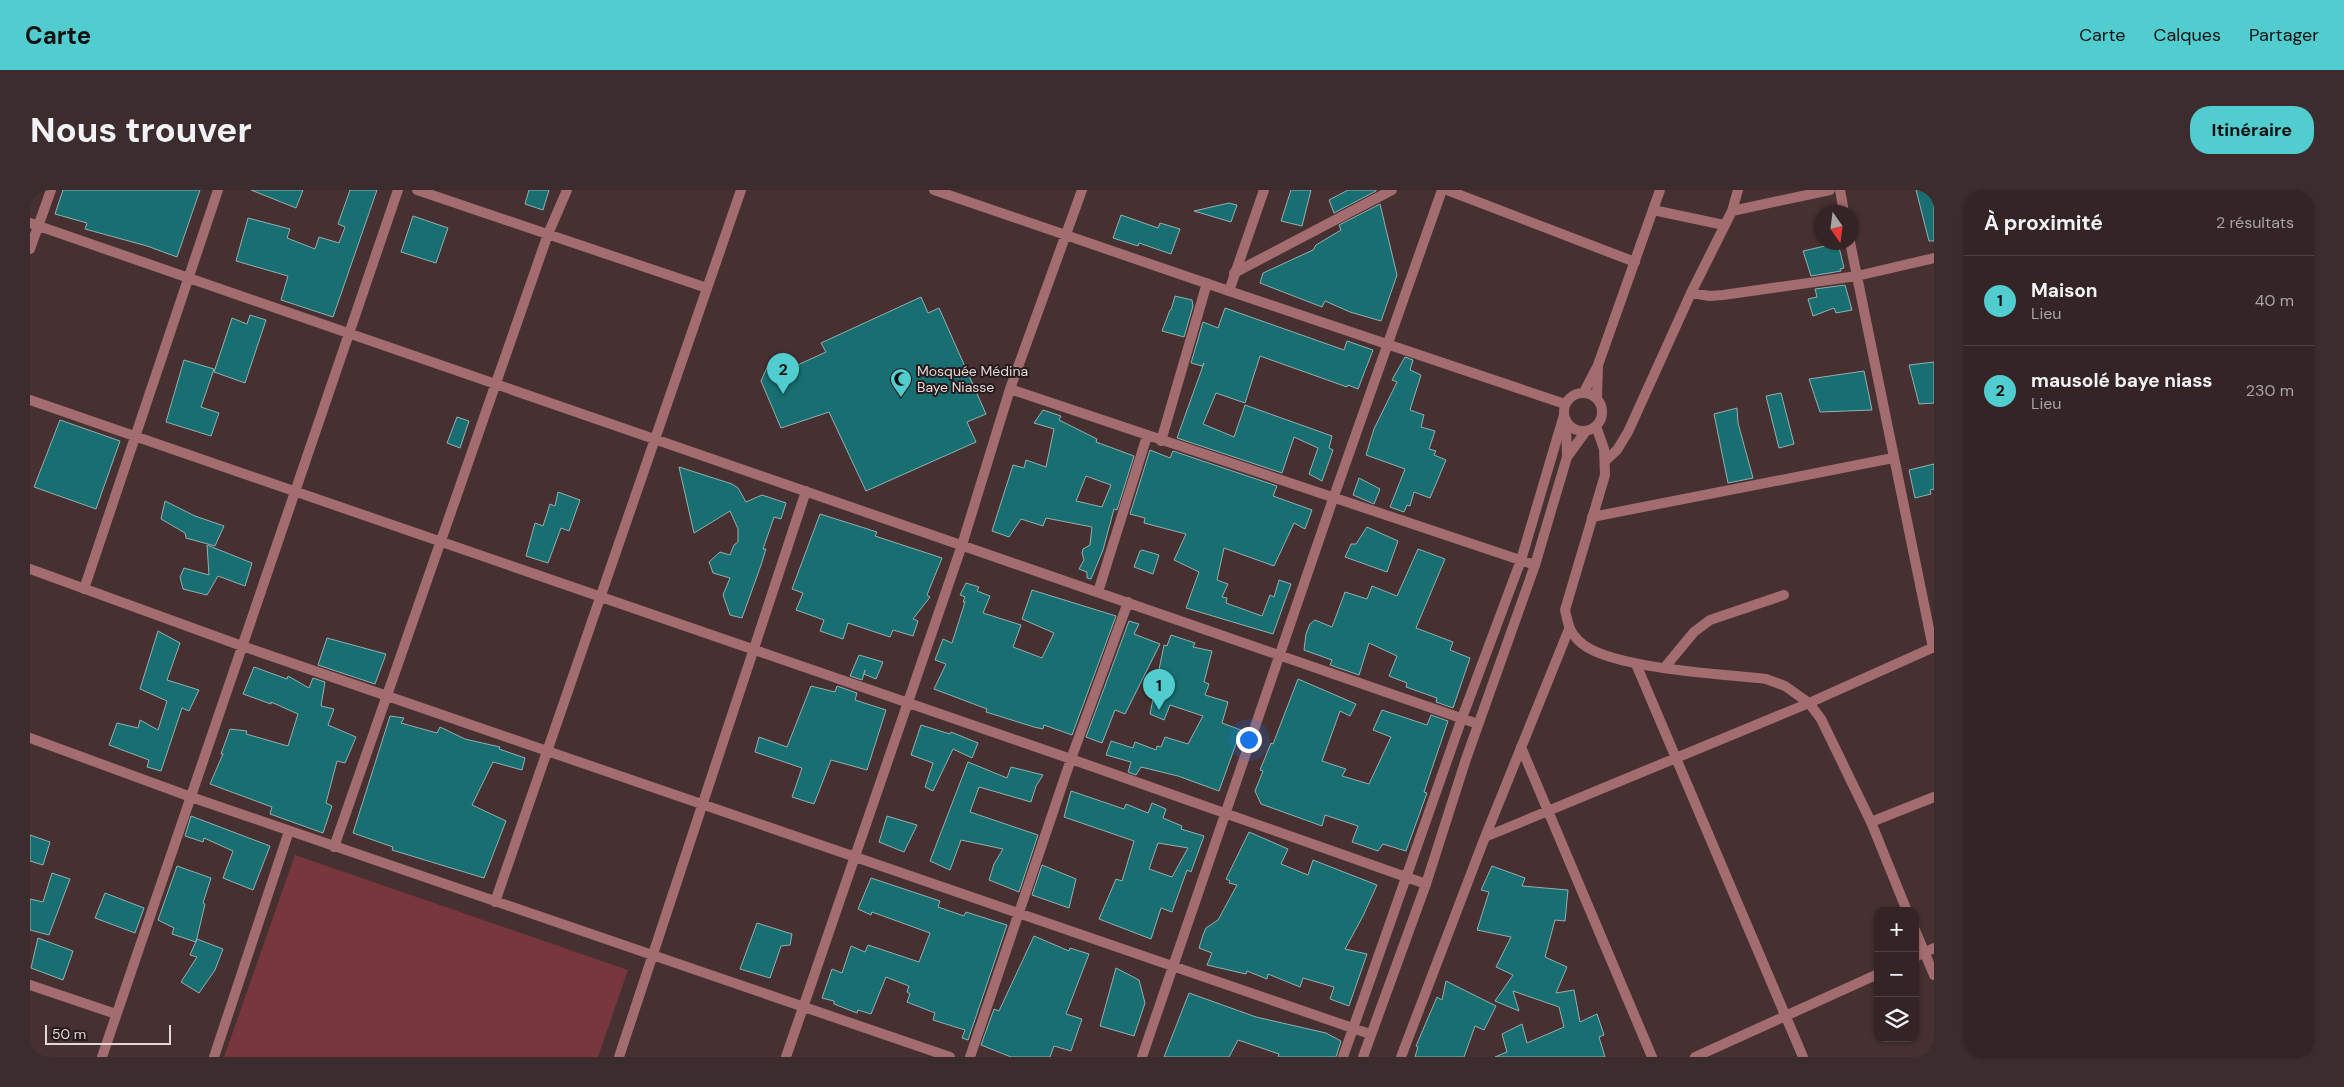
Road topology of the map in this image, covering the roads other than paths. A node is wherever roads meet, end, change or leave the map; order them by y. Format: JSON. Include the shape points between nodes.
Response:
{"nodes":[{"id":1,"x":51,"y":190,"type":"edge"},
{"id":2,"x":218,"y":190,"type":"edge"},
{"id":3,"x":398,"y":190,"type":"edge"},
{"id":4,"x":418,"y":190,"type":"edge"},
{"id":5,"x":567,"y":190,"type":"edge"},
{"id":6,"x":741,"y":190,"type":"edge"},
{"id":7,"x":934,"y":190,"type":"edge"},
{"id":8,"x":1082,"y":190,"type":"edge"},
{"id":9,"x":1264,"y":190,"type":"edge"},
{"id":10,"x":1392,"y":190,"type":"edge"},
{"id":11,"x":1442,"y":190,"type":"edge"},
{"id":12,"x":1447,"y":190,"type":"edge"},
{"id":13,"x":1660,"y":190,"type":"edge"},
{"id":14,"x":1738,"y":190,"type":"edge"},
{"id":15,"x":1830,"y":190,"type":"edge"},
{"id":16,"x":1840,"y":190,"type":"edge"},
{"id":17,"x":1843,"y":205,"type":"edge"},
{"id":18,"x":1653,"y":210,"type":"junction"},
{"id":19,"x":1732,"y":211,"type":"junction"},
{"id":20,"x":34,"y":225,"type":"edge"},
{"id":21,"x":1724,"y":225,"type":"junction"},
{"id":22,"x":548,"y":234,"type":"junction"},
{"id":23,"x":1064,"y":236,"type":"junction"},
{"id":24,"x":30,"y":249,"type":"edge"},
{"id":25,"x":1852,"y":250,"type":"edge"},
{"id":26,"x":1934,"y":258,"type":"edge"},
{"id":27,"x":1635,"y":262,"type":"junction"},
{"id":28,"x":1234,"y":273,"type":"junction"},
{"id":29,"x":1857,"y":276,"type":"junction"},
{"id":30,"x":188,"y":278,"type":"junction"},
{"id":31,"x":1207,"y":283,"type":"junction"},
{"id":32,"x":707,"y":288,"type":"junction"},
{"id":33,"x":1228,"y":291,"type":"junction"},
{"id":34,"x":1691,"y":293,"type":"junction"},
{"id":35,"x":349,"y":333,"type":"junction"},
{"id":36,"x":1388,"y":346,"type":"junction"},
{"id":37,"x":1598,"y":365,"type":"junction"},
{"id":38,"x":496,"y":384,"type":"junction"},
{"id":39,"x":1010,"y":389,"type":"junction"},
{"id":40,"x":1584,"y":392,"type":"junction"},
{"id":41,"x":1597,"y":397,"type":"junction"},
{"id":42,"x":30,"y":400,"type":"edge"},
{"id":43,"x":1565,"y":404,"type":"junction"},
{"id":44,"x":1565,"y":418,"type":"junction"},
{"id":45,"x":1596,"y":426,"type":"junction"},
{"id":46,"x":1586,"y":431,"type":"junction"},
{"id":47,"x":134,"y":436,"type":"junction"},
{"id":48,"x":1147,"y":436,"type":"junction"},
{"id":49,"x":655,"y":439,"type":"junction"},
{"id":50,"x":1161,"y":441,"type":"junction"},
{"id":51,"x":1567,"y":458,"type":"junction"},
{"id":52,"x":1893,"y":458,"type":"junction"},
{"id":53,"x":1606,"y":460,"type":"junction"},
{"id":54,"x":806,"y":491,"type":"junction"},
{"id":55,"x":295,"y":492,"type":"junction"},
{"id":56,"x":1334,"y":499,"type":"junction"},
{"id":57,"x":1592,"y":516,"type":"junction"},
{"id":58,"x":441,"y":542,"type":"junction"},
{"id":59,"x":962,"y":545,"type":"junction"},
{"id":60,"x":1521,"y":560,"type":"junction"},
{"id":61,"x":1535,"y":565,"type":"junction"},
{"id":62,"x":30,"y":569,"type":"edge"},
{"id":63,"x":84,"y":589,"type":"junction"},
{"id":64,"x":1098,"y":592,"type":"junction"},
{"id":65,"x":1784,"y":595,"type":"dead end"},
{"id":66,"x":600,"y":598,"type":"junction"},
{"id":67,"x":1128,"y":602,"type":"junction"},
{"id":68,"x":1569,"y":629,"type":"junction"},
{"id":69,"x":242,"y":646,"type":"junction"},
{"id":70,"x":1933,"y":647,"type":"edge"},
{"id":71,"x":754,"y":651,"type":"junction"},
{"id":72,"x":1280,"y":655,"type":"junction"},
{"id":73,"x":1636,"y":664,"type":"junction"},
{"id":74,"x":1665,"y":667,"type":"junction"},
{"id":75,"x":387,"y":696,"type":"junction"},
{"id":76,"x":1809,"y":702,"type":"junction"},
{"id":77,"x":907,"y":704,"type":"junction"},
{"id":78,"x":1462,"y":718,"type":"junction"},
{"id":79,"x":1478,"y":724,"type":"junction"},
{"id":80,"x":31,"y":741,"type":"edge"},
{"id":81,"x":1521,"y":747,"type":"junction"},
{"id":82,"x":547,"y":751,"type":"junction"},
{"id":83,"x":1676,"y":756,"type":"junction"},
{"id":84,"x":1071,"y":759,"type":"junction"},
{"id":85,"x":191,"y":797,"type":"junction"},
{"id":86,"x":1934,"y":797,"type":"edge"},
{"id":87,"x":703,"y":804,"type":"junction"},
{"id":88,"x":1548,"y":811,"type":"junction"},
{"id":89,"x":1225,"y":814,"type":"junction"},
{"id":90,"x":1871,"y":822,"type":"junction"},
{"id":91,"x":289,"y":831,"type":"junction"},
{"id":92,"x":1485,"y":838,"type":"junction"},
{"id":93,"x":334,"y":846,"type":"junction"},
{"id":94,"x":855,"y":856,"type":"junction"},
{"id":95,"x":1406,"y":876,"type":"junction"},
{"id":96,"x":1426,"y":884,"type":"junction"},
{"id":97,"x":495,"y":902,"type":"junction"},
{"id":98,"x":1905,"y":907,"type":"edge"},
{"id":99,"x":1020,"y":913,"type":"junction"},
{"id":100,"x":1919,"y":939,"type":"edge"},
{"id":101,"x":1925,"y":952,"type":"edge"},
{"id":102,"x":654,"y":956,"type":"junction"},
{"id":103,"x":1173,"y":965,"type":"junction"},
{"id":104,"x":1934,"y":975,"type":"edge"},
{"id":105,"x":1874,"y":976,"type":"edge"},
{"id":106,"x":30,"y":985,"type":"edge"},
{"id":107,"x":803,"y":1007,"type":"junction"},
{"id":108,"x":116,"y":1014,"type":"junction"},
{"id":109,"x":1786,"y":1015,"type":"junction"},
{"id":110,"x":1354,"y":1027,"type":"junction"},
{"id":111,"x":1370,"y":1034,"type":"junction"},
{"id":112,"x":102,"y":1057,"type":"edge"},
{"id":113,"x":214,"y":1057,"type":"edge"},
{"id":114,"x":619,"y":1057,"type":"edge"},
{"id":115,"x":786,"y":1057,"type":"edge"},
{"id":116,"x":950,"y":1057,"type":"edge"},
{"id":117,"x":970,"y":1057,"type":"edge"},
{"id":118,"x":1142,"y":1057,"type":"edge"},
{"id":119,"x":1343,"y":1057,"type":"edge"},
{"id":120,"x":1363,"y":1057,"type":"edge"},
{"id":121,"x":1401,"y":1057,"type":"edge"},
{"id":122,"x":1652,"y":1057,"type":"edge"},
{"id":123,"x":1695,"y":1057,"type":"edge"},
{"id":124,"x":1803,"y":1057,"type":"edge"}],
"edges":[{"from":1,"to":20,"type":"street"},
{"from":2,"to":30,"type":"street"},
{"from":3,"to":35,"type":"street"},
{"from":4,"to":22,"type":"street"},
{"from":5,"to":22,"type":"street"},
{"from":6,"to":32,"type":"street"},
{"from":7,"to":23,"type":"street"},
{"from":8,"to":23,"type":"street"},
{"from":9,"to":28,"type":"street"},
{"from":10,"to":28,"type":"street"},
{"from":11,"to":36,"type":"street"},
{"from":12,"to":27,"type":"street"},
{"from":13,"to":18,"type":"street"},
{"from":14,"to":19,"type":"street"},
{"from":15,"to":19,"type":"street"},
{"from":16,"to":17,"type":"street"},
{"from":18,"to":21,"type":"street"},
{"from":18,"to":27,"type":"street"},
{"from":19,"to":21,"type":"street"},
{"from":20,"to":24,"type":"street"},
{"from":20,"to":30,"type":"street"},
{"from":21,"to":34,"type":"street"},
{"from":22,"to":32,"type":"street"},
{"from":22,"to":38,"type":"street"},
{"from":23,"to":31,"type":"street"},
{"from":23,"to":39,"type":"street"},
{"from":25,"to":29,"type":"street"},
{"from":26,"to":29,"type":"street"},
{"from":27,"to":37,"type":"street"},
{"from":28,"to":33,"type":"street"},
{"from":29,"to":34,"type":"street","via":[[1723,295]]},
{"from":29,"to":52,"type":"street"},
{"from":30,"to":35,"type":"street"},
{"from":30,"to":47,"type":"street"},
{"from":31,"to":33,"type":"street"},
{"from":31,"to":50,"type":"street"},
{"from":32,"to":49,"type":"street"},
{"from":33,"to":36,"type":"street"},
{"from":34,"to":53,"type":"street","via":[[1628,432],[1618,450]]},
{"from":35,"to":38,"type":"street"},
{"from":35,"to":55,"type":"street"},
{"from":36,"to":43,"type":"street"},
{"from":36,"to":56,"type":"street"},
{"from":37,"to":40,"type":"street"},
{"from":37,"to":41,"type":"street"},
{"from":38,"to":49,"type":"street"},
{"from":38,"to":58,"type":"street"},
{"from":39,"to":48,"type":"street"},
{"from":39,"to":59,"type":"street"},
{"from":40,"to":41,"type":"street"},
{"from":40,"to":43,"type":"street","via":[[1573,395]]},
{"from":41,"to":45,"type":"street","via":[[1603,410]]},
{"from":42,"to":47,"type":"street"},
{"from":43,"to":44,"type":"street"},
{"from":44,"to":46,"type":"street","via":[[1574,429]]},
{"from":44,"to":51,"type":"street"},
{"from":44,"to":60,"type":"street"},
{"from":45,"to":46,"type":"street"},
{"from":45,"to":53,"type":"street"},
{"from":46,"to":51,"type":"street"},
{"from":47,"to":55,"type":"street"},
{"from":47,"to":63,"type":"street"},
{"from":48,"to":50,"type":"street"},
{"from":48,"to":64,"type":"street"},
{"from":49,"to":54,"type":"street"},
{"from":49,"to":66,"type":"street"},
{"from":50,"to":56,"type":"street"},
{"from":51,"to":61,"type":"street"},
{"from":52,"to":57,"type":"street"},
{"from":52,"to":70,"type":"street"},
{"from":53,"to":57,"type":"street","via":[[1605,475]]},
{"from":54,"to":59,"type":"street"},
{"from":54,"to":71,"type":"street"},
{"from":55,"to":58,"type":"street"},
{"from":55,"to":69,"type":"street"},
{"from":56,"to":60,"type":"street"},
{"from":56,"to":72,"type":"street"},
{"from":57,"to":68,"type":"street","via":[[1565,610]]},
{"from":58,"to":66,"type":"street"},
{"from":58,"to":75,"type":"street"},
{"from":59,"to":64,"type":"street"},
{"from":59,"to":77,"type":"street"},
{"from":60,"to":61,"type":"street"},
{"from":60,"to":78,"type":"street"},
{"from":61,"to":79,"type":"street"},
{"from":62,"to":63,"type":"street"},
{"from":63,"to":69,"type":"street"},
{"from":64,"to":67,"type":"street"},
{"from":65,"to":74,"type":"street","via":[[1710,620],[1694,632]]},
{"from":66,"to":71,"type":"street"},
{"from":66,"to":82,"type":"street"},
{"from":67,"to":72,"type":"street"},
{"from":67,"to":84,"type":"street"},
{"from":68,"to":73,"type":"street","via":[[1593,651]]},
{"from":68,"to":81,"type":"street"},
{"from":69,"to":75,"type":"street"},
{"from":69,"to":85,"type":"street"},
{"from":70,"to":76,"type":"street"},
{"from":71,"to":77,"type":"street"},
{"from":71,"to":87,"type":"street"},
{"from":72,"to":78,"type":"street"},
{"from":72,"to":89,"type":"street"},
{"from":73,"to":74,"type":"street"},
{"from":73,"to":83,"type":"street"},
{"from":74,"to":76,"type":"street","via":[[1766,679],[1785,686]]},
{"from":75,"to":82,"type":"street"},
{"from":75,"to":93,"type":"street"},
{"from":76,"to":83,"type":"street"},
{"from":76,"to":90,"type":"street","via":[[1833,739]]},
{"from":77,"to":84,"type":"street"},
{"from":77,"to":94,"type":"street"},
{"from":78,"to":79,"type":"street"},
{"from":78,"to":95,"type":"street"},
{"from":79,"to":96,"type":"street"},
{"from":80,"to":85,"type":"street"},
{"from":81,"to":88,"type":"street"},
{"from":81,"to":92,"type":"street"},
{"from":82,"to":87,"type":"street"},
{"from":82,"to":97,"type":"street"},
{"from":83,"to":88,"type":"street"},
{"from":83,"to":109,"type":"street"},
{"from":84,"to":89,"type":"street"},
{"from":84,"to":99,"type":"street"},
{"from":85,"to":91,"type":"street"},
{"from":85,"to":108,"type":"street"},
{"from":86,"to":90,"type":"street"},
{"from":87,"to":94,"type":"street"},
{"from":87,"to":102,"type":"street"},
{"from":88,"to":92,"type":"street"},
{"from":88,"to":122,"type":"street"},
{"from":89,"to":95,"type":"street"},
{"from":89,"to":103,"type":"street"},
{"from":90,"to":98,"type":"street"},
{"from":91,"to":93,"type":"street"},
{"from":91,"to":113,"type":"street"},
{"from":92,"to":121,"type":"street"},
{"from":93,"to":97,"type":"street"},
{"from":94,"to":99,"type":"street"},
{"from":94,"to":107,"type":"street"},
{"from":95,"to":96,"type":"street"},
{"from":95,"to":110,"type":"street"},
{"from":96,"to":111,"type":"street"},
{"from":97,"to":102,"type":"street"},
{"from":99,"to":103,"type":"street"},
{"from":99,"to":117,"type":"street"},
{"from":100,"to":101,"type":"street"},
{"from":101,"to":104,"type":"street"},
{"from":102,"to":107,"type":"street"},
{"from":102,"to":114,"type":"street"},
{"from":103,"to":110,"type":"street"},
{"from":103,"to":118,"type":"street"},
{"from":105,"to":109,"type":"street"},
{"from":106,"to":108,"type":"street"},
{"from":107,"to":115,"type":"street"},
{"from":107,"to":116,"type":"street"},
{"from":108,"to":112,"type":"street"},
{"from":109,"to":123,"type":"street"},
{"from":109,"to":124,"type":"street"},
{"from":110,"to":111,"type":"street"},
{"from":110,"to":119,"type":"street"},
{"from":111,"to":120,"type":"street"}]}
